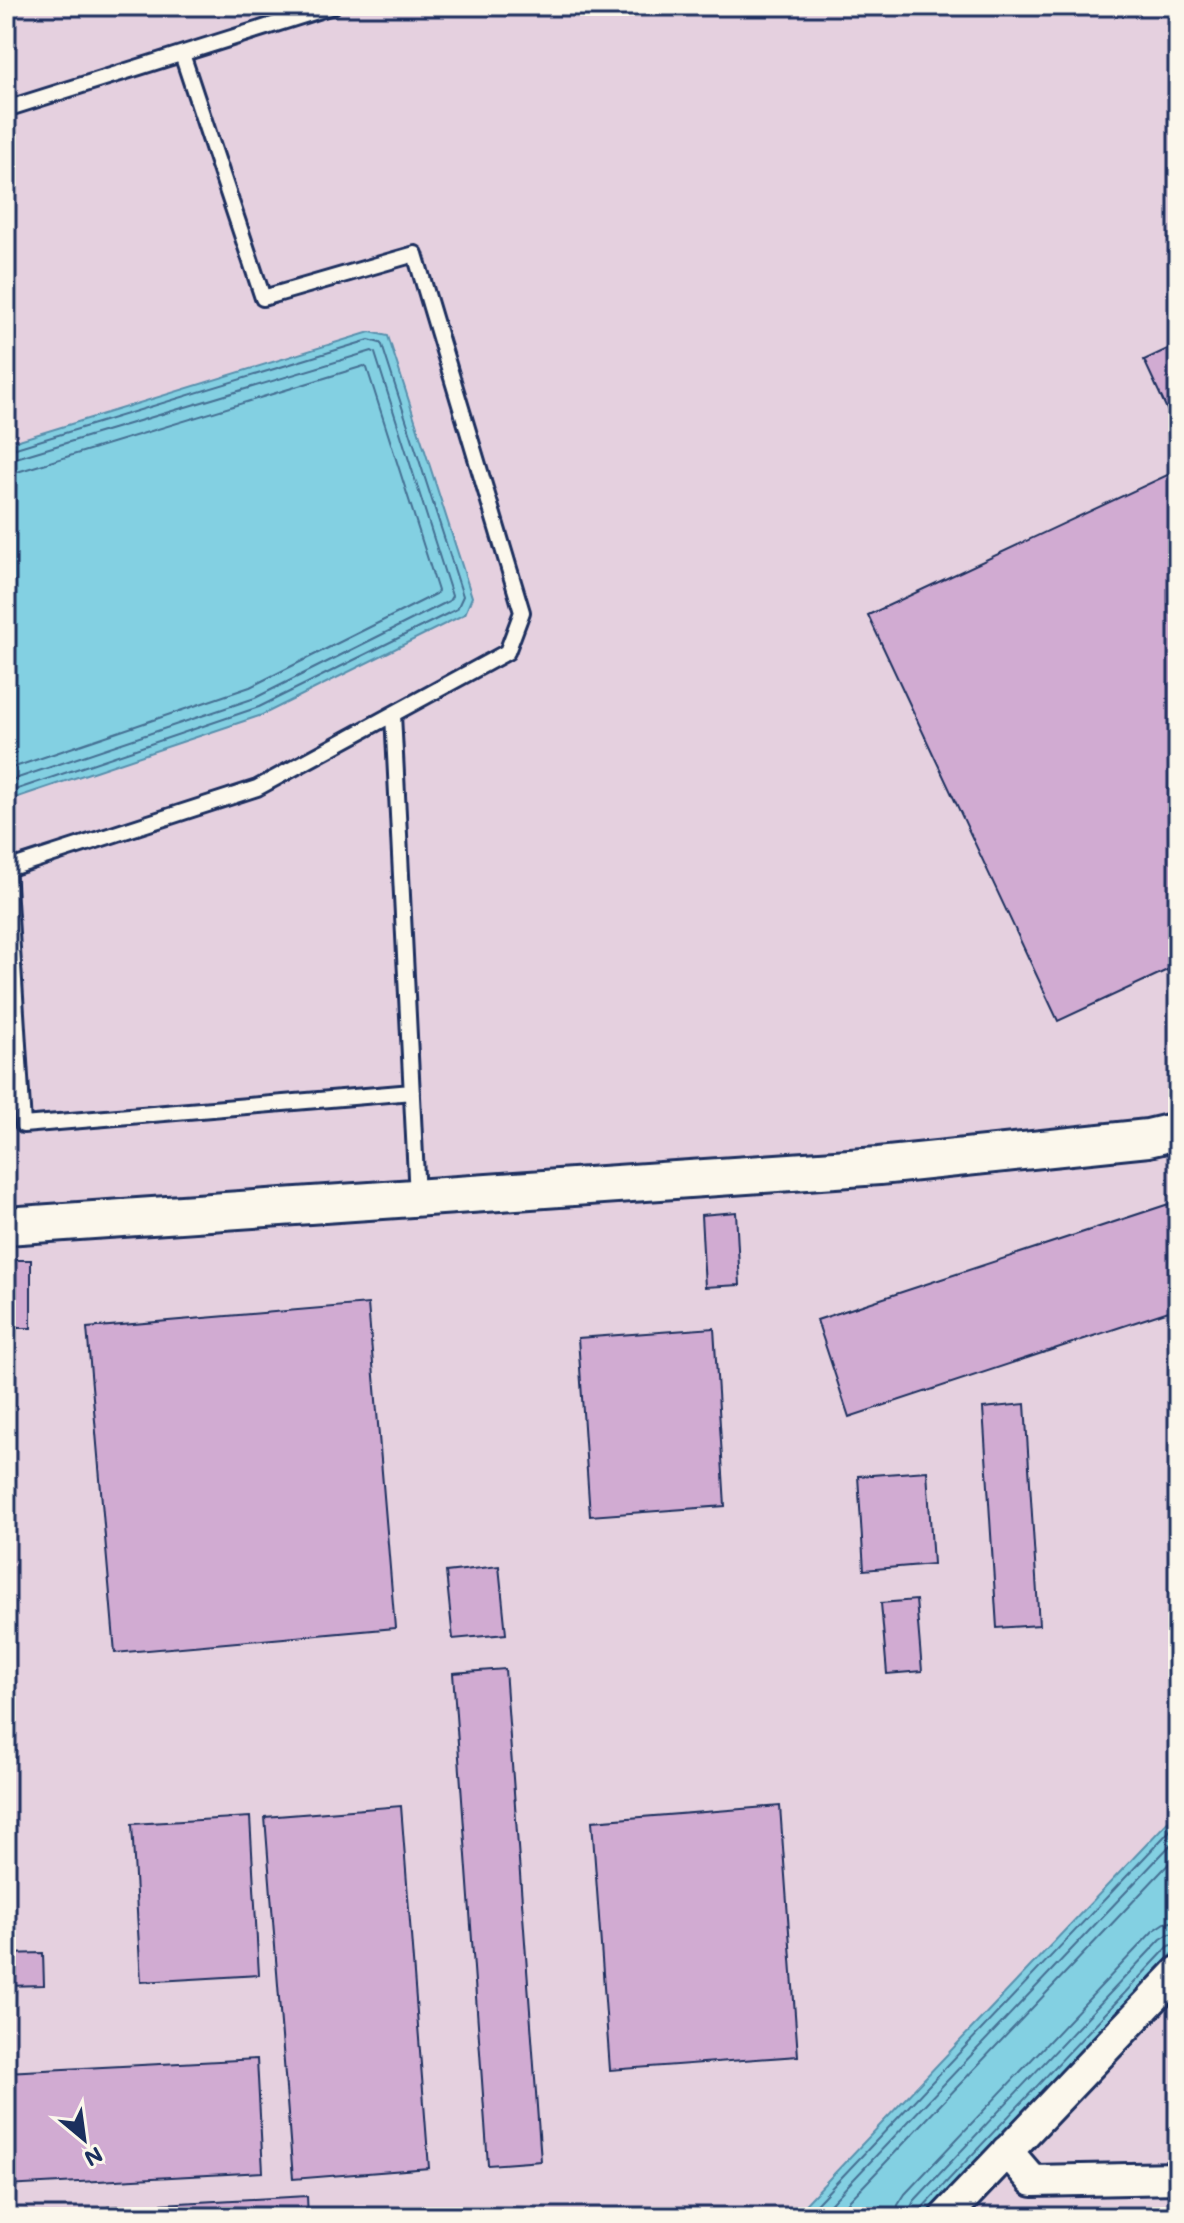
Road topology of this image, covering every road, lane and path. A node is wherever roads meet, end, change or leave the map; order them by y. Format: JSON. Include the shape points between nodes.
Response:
{"nodes":[{"id":1,"x":333,"y":6,"type":"edge"},
{"id":2,"x":182,"y":54,"type":"junction"},
{"id":3,"x":6,"y":109,"type":"edge"},
{"id":4,"x":393,"y":714,"type":"junction"},
{"id":5,"x":412,"y":1092,"type":"junction"},
{"id":6,"x":1178,"y":1131,"type":"edge"},
{"id":7,"x":417,"y":1197,"type":"junction"},
{"id":8,"x":6,"y":1226,"type":"edge"},
{"id":9,"x":1178,"y":1972,"type":"edge"},
{"id":10,"x":1007,"y":2151,"type":"junction"},
{"id":11,"x":1178,"y":2178,"type":"edge"},
{"id":12,"x":945,"y":2217,"type":"edge"}],
"edges":[{"from":1,"to":2,"type":"lane"},
{"from":2,"to":3,"type":"lane"},
{"from":2,"to":4,"type":"lane","via":[[263,298],[415,254],[522,612],[507,652]]},
{"from":4,"to":5,"type":"lane"},
{"from":4,"to":5,"type":"lane","via":[[257,788],[7,869],[23,1125]]},
{"from":5,"to":7,"type":"lane"},
{"from":6,"to":7,"type":"street","via":[[879,1166]]},
{"from":7,"to":8,"type":"street"},
{"from":9,"to":10,"type":"street"},
{"from":10,"to":11,"type":"street","via":[[1033,2181]]},
{"from":10,"to":12,"type":"street"}]}
